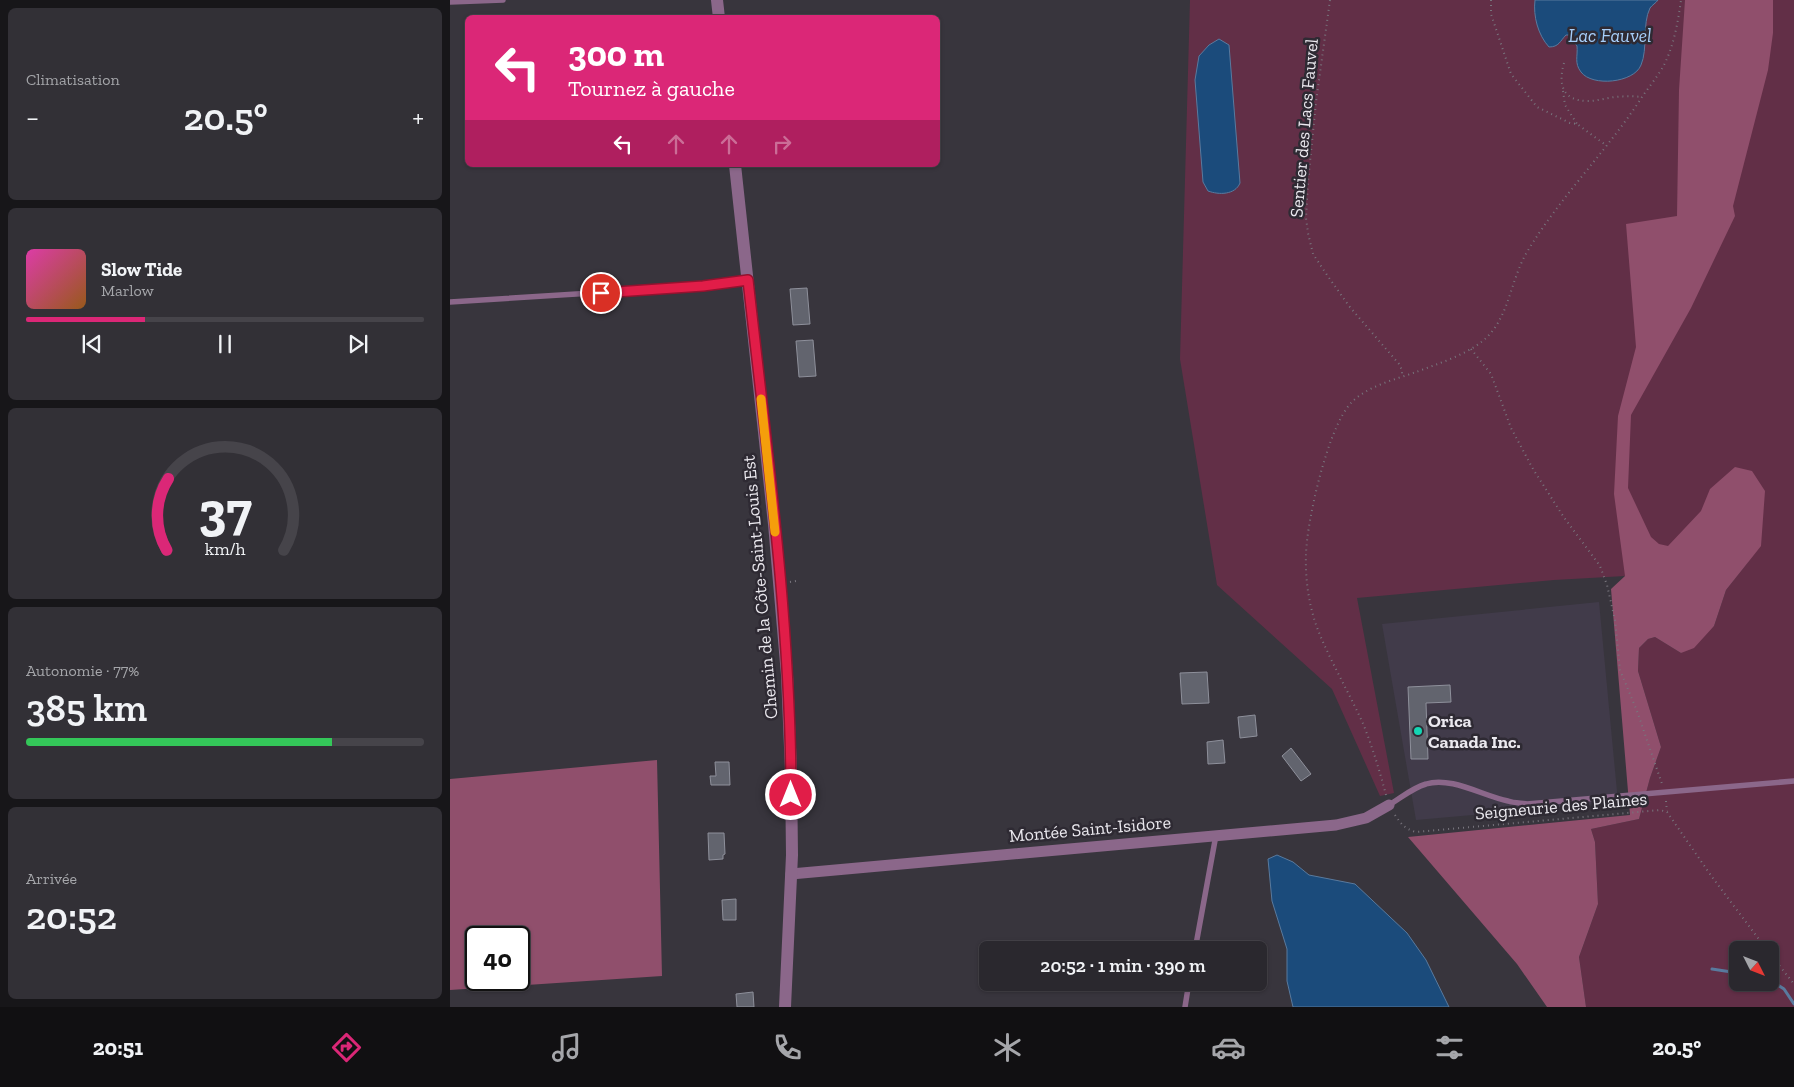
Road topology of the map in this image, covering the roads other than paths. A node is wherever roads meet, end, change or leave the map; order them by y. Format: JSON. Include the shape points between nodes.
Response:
{"nodes":[{"id":1,"x":503,"y":0,"type":"edge"},
{"id":2,"x":717,"y":0,"type":"edge"},
{"id":3,"x":450,"y":2,"type":"edge"},
{"id":4,"x":719,"y":15,"type":"edge"},
{"id":5,"x":735,"y":167,"type":"edge"},
{"id":6,"x":748,"y":280,"type":"junction"},
{"id":7,"x":450,"y":302,"type":"edge"},
{"id":8,"x":1794,"y":780,"type":"edge"},
{"id":9,"x":1389,"y":805,"type":"joint"},
{"id":10,"x":1216,"y":836,"type":"junction"},
{"id":11,"x":791,"y":874,"type":"junction"},
{"id":12,"x":1197,"y":941,"type":"edge"},
{"id":13,"x":1188,"y":991,"type":"edge"},
{"id":14,"x":785,"y":1007,"type":"edge"},
{"id":15,"x":1185,"y":1007,"type":"edge"}],
"edges":[{"from":1,"to":3,"type":"lane"},
{"from":2,"to":4,"type":"street"},
{"from":5,"to":6,"type":"street","name":"Chemin de la Côte-Saint-Louis Est"},
{"from":6,"to":7,"type":"lane"},
{"from":6,"to":11,"type":"street","name":"Chemin de la Côte-Saint-Louis Est","via":[[783,612],[791,755]]},
{"from":8,"to":9,"type":"lane","via":[[1527,804],[1508,802],[1441,782],[1417,787]]},
{"from":9,"to":10,"type":"street","name":"Montée Saint-Isidore","via":[[1366,818],[1344,824]]},
{"from":10,"to":11,"type":"street","name":"Montée Saint-Isidore"},
{"from":10,"to":12,"type":"lane"},
{"from":11,"to":14,"type":"street","name":"Chemin de la Côte-Saint-Louis Est"},
{"from":13,"to":15,"type":"lane"}]}
